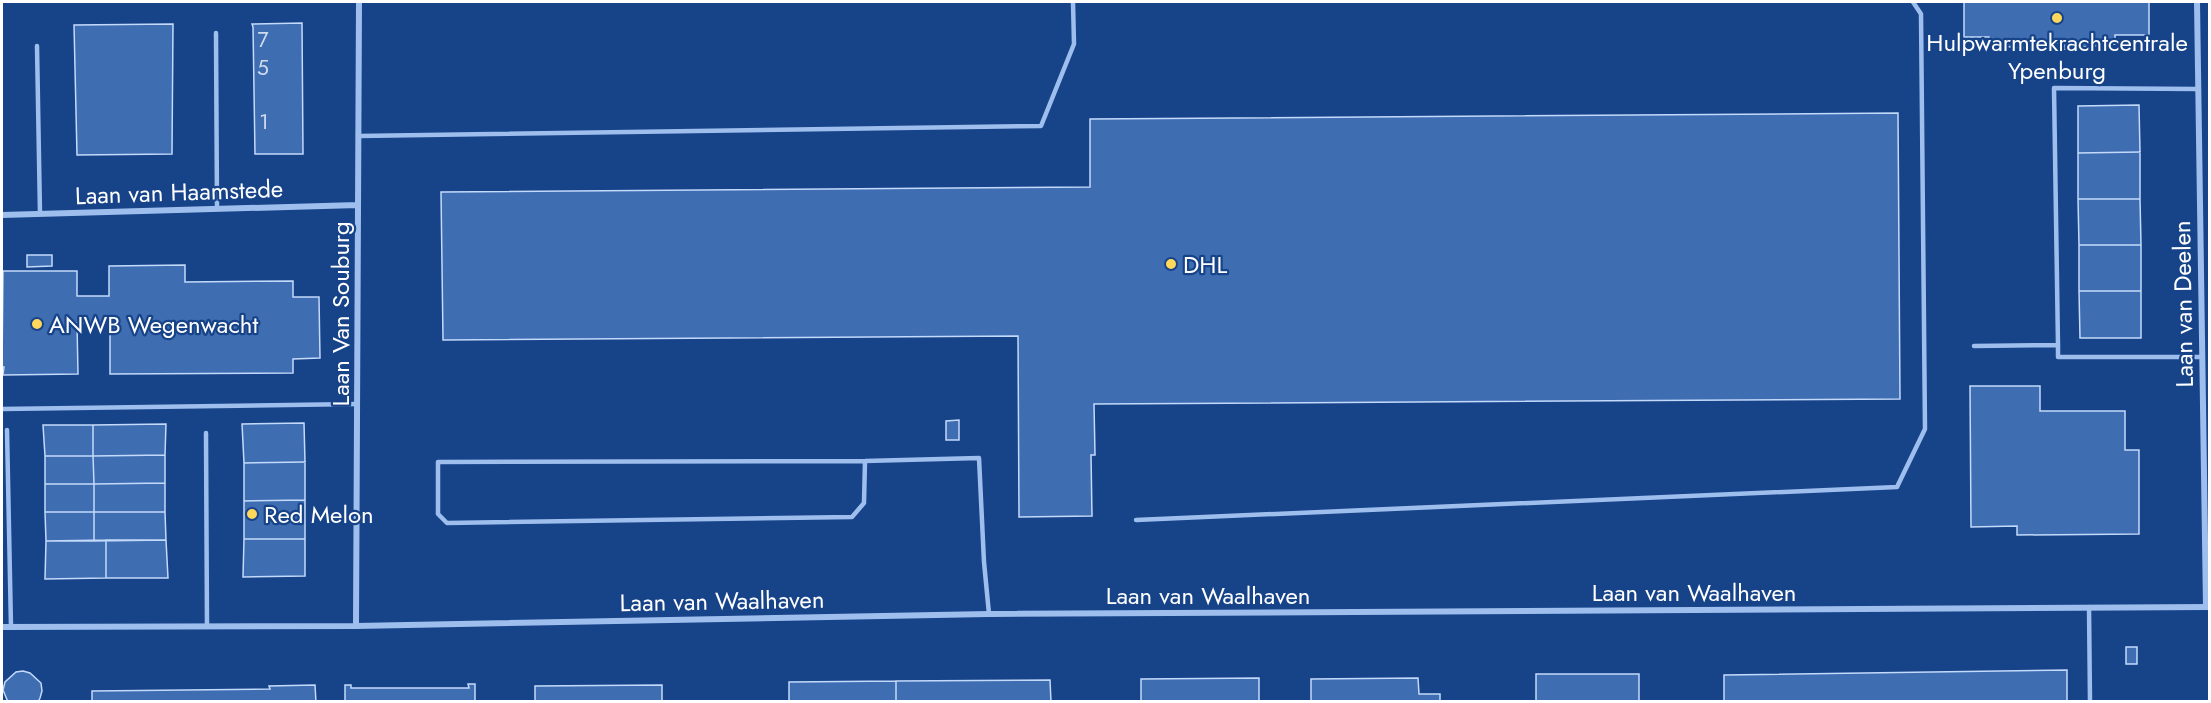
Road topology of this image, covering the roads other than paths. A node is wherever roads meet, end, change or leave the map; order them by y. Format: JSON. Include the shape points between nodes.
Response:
{"nodes":[{"id":1,"x":359,"y":2,"type":"edge"},
{"id":2,"x":1073,"y":2,"type":"edge"},
{"id":3,"x":1913,"y":2,"type":"edge"},
{"id":4,"x":2197,"y":2,"type":"edge"},
{"id":5,"x":216,"y":33,"type":"dead end"},
{"id":6,"x":37,"y":46,"type":"dead end"},
{"id":7,"x":2198,"y":89,"type":"junction"},
{"id":8,"x":358,"y":136,"type":"junction"},
{"id":9,"x":358,"y":205,"type":"junction"},
{"id":10,"x":217,"y":209,"type":"junction"},
{"id":11,"x":40,"y":214,"type":"junction"},
{"id":12,"x":2,"y":215,"type":"edge"},
{"id":13,"x":2058,"y":345,"type":"junction"},
{"id":14,"x":1974,"y":346,"type":"dead end"},
{"id":15,"x":2202,"y":357,"type":"junction"},
{"id":16,"x":357,"y":405,"type":"junction"},
{"id":17,"x":2,"y":409,"type":"edge"},
{"id":18,"x":7,"y":430,"type":"dead end"},
{"id":19,"x":206,"y":432,"type":"dead end"},
{"id":20,"x":865,"y":461,"type":"junction"},
{"id":21,"x":1136,"y":520,"type":"dead end"},
{"id":22,"x":2208,"y":607,"type":"edge"},
{"id":23,"x":2089,"y":608,"type":"junction"},
{"id":24,"x":989,"y":614,"type":"junction"},
{"id":25,"x":356,"y":626,"type":"junction"},
{"id":26,"x":2,"y":627,"type":"edge"},
{"id":27,"x":11,"y":627,"type":"junction"},
{"id":28,"x":207,"y":627,"type":"junction"},
{"id":29,"x":2090,"y":702,"type":"edge"}],
"edges":[{"from":1,"to":8,"type":"street","name":"Laan Van Souburg"},
{"from":2,"to":8,"type":"lane","via":[[1074,44],[1041,126]]},
{"from":3,"to":21,"type":"lane","via":[[1921,14],[1925,429],[1897,488]]},
{"from":4,"to":7,"type":"street","name":"Laan van Deelen"},
{"from":5,"to":10,"type":"lane"},
{"from":6,"to":11,"type":"lane"},
{"from":7,"to":13,"type":"lane","via":[[2054,88]]},
{"from":7,"to":15,"type":"street","name":"Laan van Deelen"},
{"from":8,"to":9,"type":"street","name":"Laan Van Souburg"},
{"from":9,"to":10,"type":"street","name":"Laan van Haamstede"},
{"from":9,"to":16,"type":"street","name":"Laan Van Souburg"},
{"from":10,"to":11,"type":"street","name":"Laan van Haamstede"},
{"from":11,"to":12,"type":"street","name":"Laan van Haamstede"},
{"from":13,"to":14,"type":"lane"},
{"from":13,"to":15,"type":"lane","via":[[2058,357]]},
{"from":15,"to":22,"type":"street","name":"Laan van Deelen"},
{"from":16,"to":17,"type":"lane"},
{"from":16,"to":25,"type":"street","name":"Laan Van Souburg"},
{"from":18,"to":27,"type":"lane"},
{"from":19,"to":28,"type":"lane"},
{"from":20,"to":20,"type":"lane","via":[[438,462],[438,514],[447,524],[852,517],[864,503]]},
{"from":20,"to":24,"type":"lane","via":[[980,458]]},
{"from":22,"to":23,"type":"street","name":"Laan van Waalhaven"},
{"from":23,"to":24,"type":"street","name":"Laan van Waalhaven"},
{"from":23,"to":29,"type":"lane"},
{"from":24,"to":25,"type":"street","name":"Laan van Waalhaven"},
{"from":25,"to":28,"type":"street","name":"Laan van Waalhaven"},
{"from":26,"to":27,"type":"street","name":"Laan van Waalhaven"},
{"from":27,"to":28,"type":"street","name":"Laan van Waalhaven"}]}
